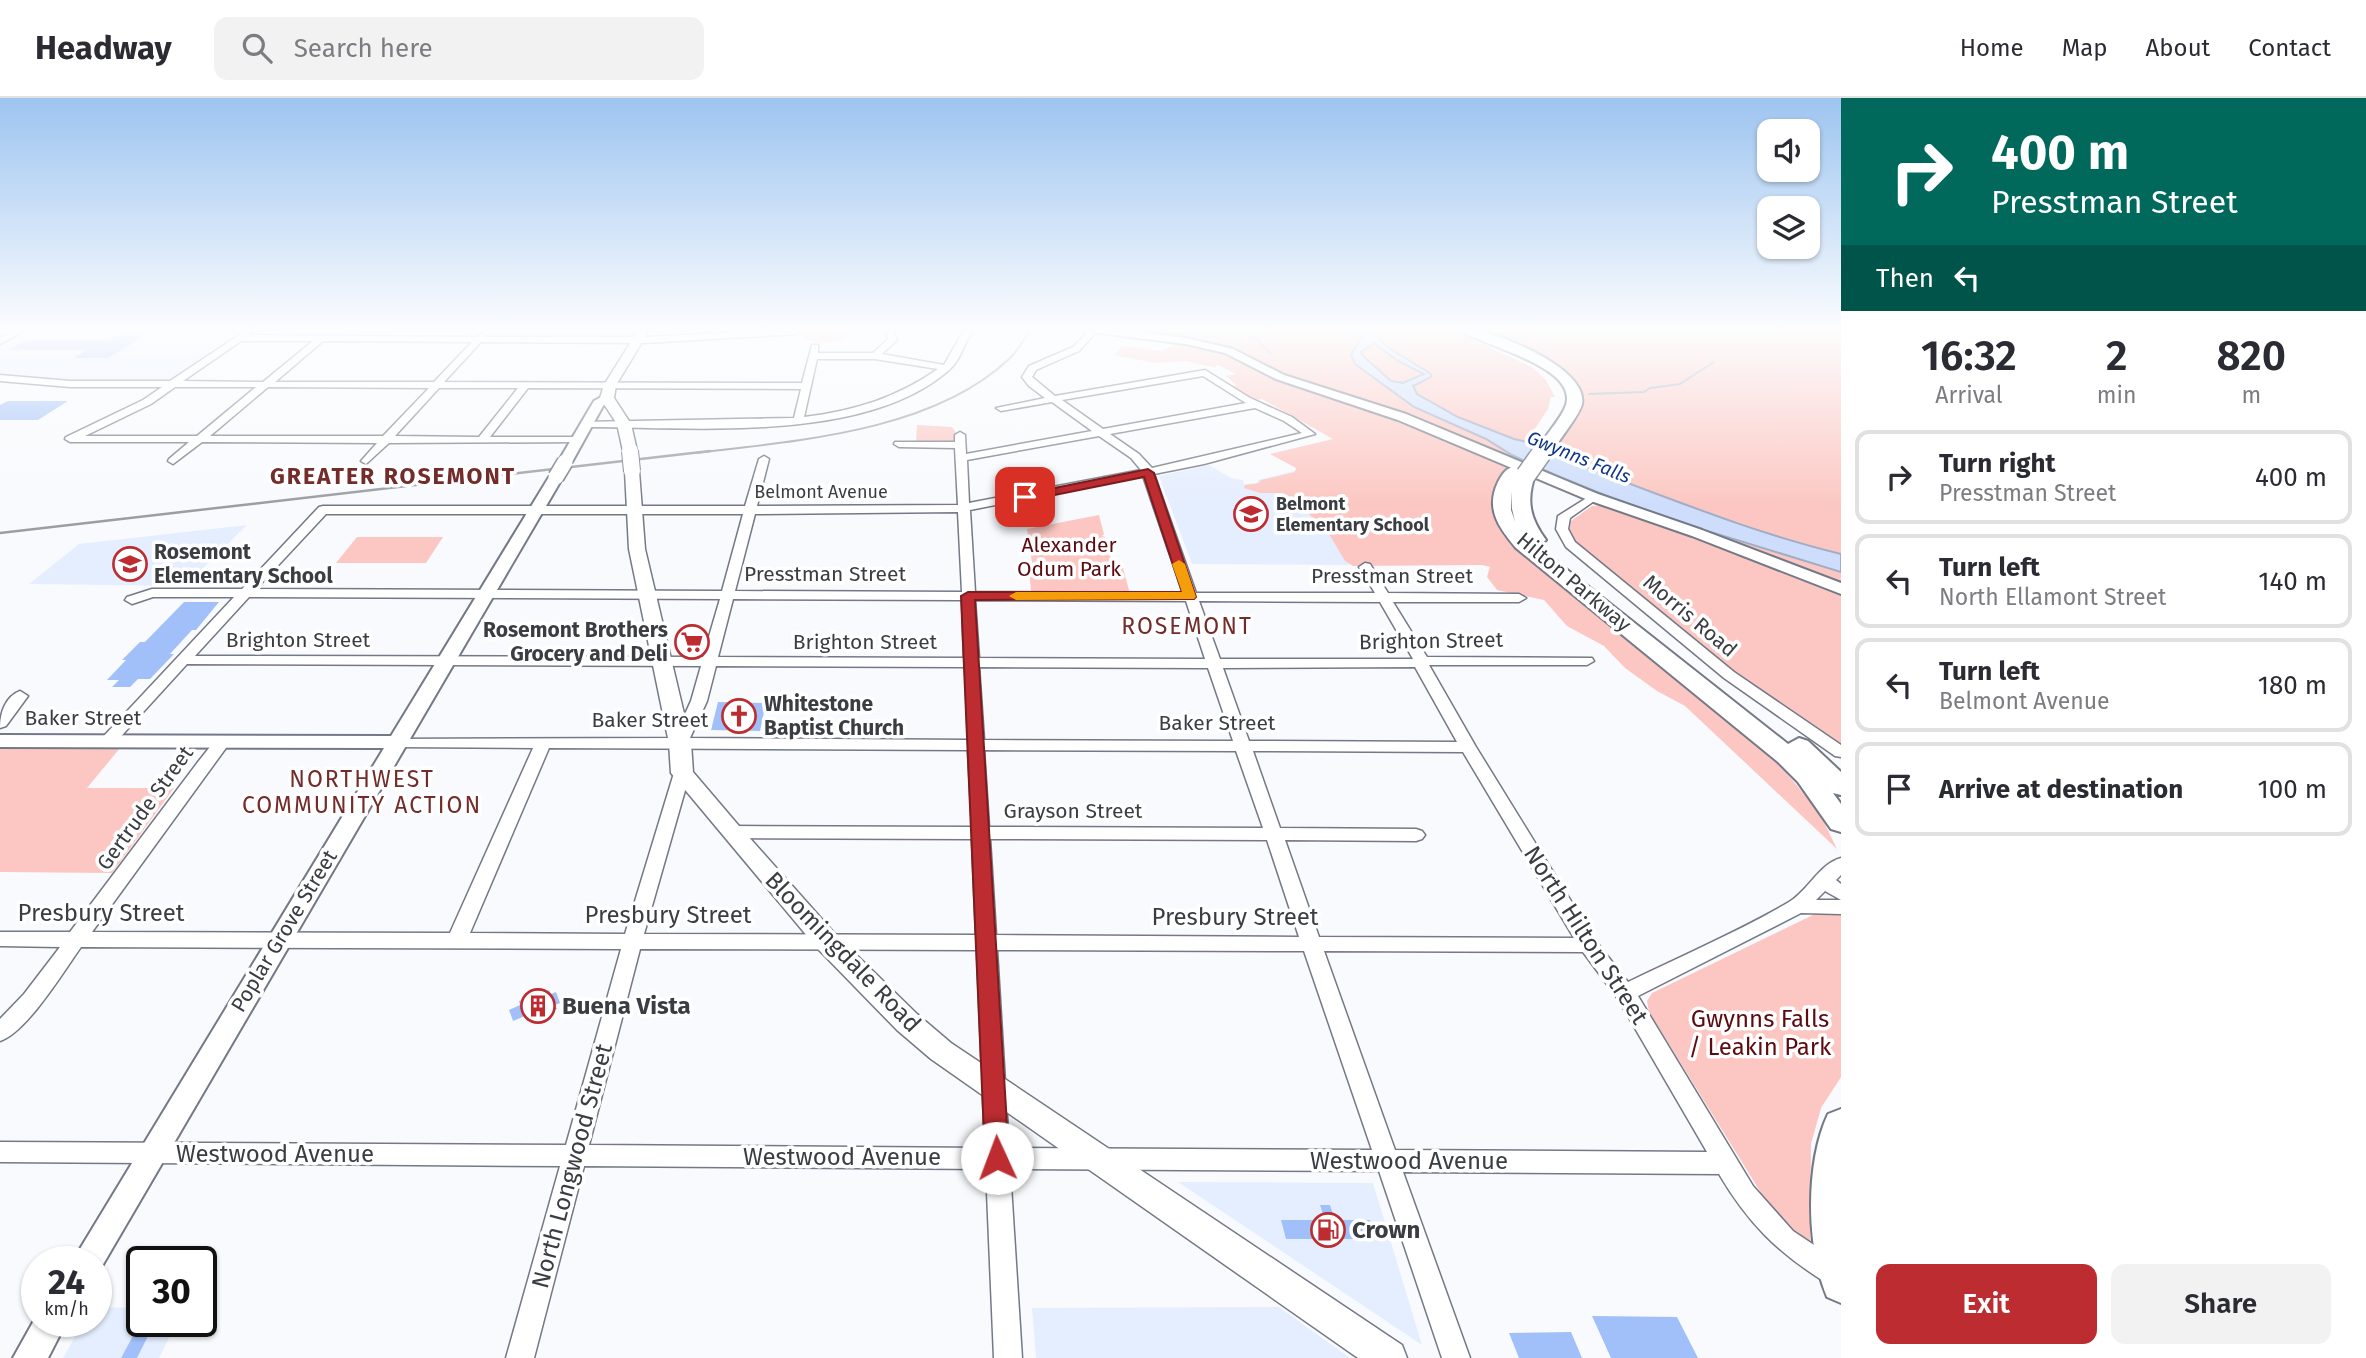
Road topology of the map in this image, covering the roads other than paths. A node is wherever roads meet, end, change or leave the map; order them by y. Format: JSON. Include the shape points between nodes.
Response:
{"nodes":[{"id":1,"x":168,"y":388,"type":"edge"},
{"id":2,"x":259,"y":388,"type":"edge"},
{"id":3,"x":434,"y":388,"type":"edge"},
{"id":4,"x":522,"y":388,"type":"edge"},
{"id":5,"x":544,"y":388,"type":"edge"},
{"id":6,"x":614,"y":388,"type":"edge"},
{"id":7,"x":774,"y":388,"type":"edge"},
{"id":8,"x":806,"y":388,"type":"edge"},
{"id":9,"x":916,"y":388,"type":"edge"},
{"id":10,"x":1038,"y":388,"type":"edge"},
{"id":11,"x":1119,"y":388,"type":"edge"},
{"id":12,"x":1225,"y":388,"type":"edge"},
{"id":13,"x":1312,"y":388,"type":"edge"},
{"id":14,"x":1554,"y":388,"type":"edge"},
{"id":15,"x":1571,"y":388,"type":"edge"},
{"id":16,"x":610,"y":397,"type":"junction"},
{"id":17,"x":1054,"y":399,"type":"junction"},
{"id":18,"x":1259,"y":404,"type":"junction"},
{"id":19,"x":1001,"y":408,"type":"dead end"},
{"id":20,"x":587,"y":422,"type":"junction"},
{"id":21,"x":798,"y":422,"type":"junction"},
{"id":22,"x":624,"y":424,"type":"junction"},
{"id":23,"x":1101,"y":432,"type":"junction"},
{"id":24,"x":196,"y":439,"type":"junction"},
{"id":25,"x":386,"y":440,"type":"junction"},
{"id":26,"x":482,"y":440,"type":"junction"},
{"id":27,"x":577,"y":440,"type":"junction"},
{"id":28,"x":1543,"y":440,"type":"junction"},
{"id":29,"x":898,"y":444,"type":"dead end"},
{"id":30,"x":961,"y":446,"type":"junction"},
{"id":31,"x":764,"y":459,"type":"dead end"},
{"id":32,"x":173,"y":461,"type":"dead end"},
{"id":33,"x":366,"y":461,"type":"dead end"},
{"id":34,"x":1148,"y":473,"type":"junction"},
{"id":35,"x":1520,"y":474,"type":"junction"},
{"id":36,"x":1593,"y":497,"type":"junction"},
{"id":37,"x":536,"y":509,"type":"junction"},
{"id":38,"x":634,"y":509,"type":"junction"},
{"id":39,"x":750,"y":509,"type":"junction"},
{"id":40,"x":964,"y":509,"type":"junction"},
{"id":41,"x":1365,"y":567,"type":"dead end"},
{"id":42,"x":1841,"y":589,"type":"edge"},
{"id":43,"x":244,"y":594,"type":"junction"},
{"id":44,"x":485,"y":594,"type":"junction"},
{"id":45,"x":646,"y":595,"type":"junction"},
{"id":46,"x":727,"y":595,"type":"junction"},
{"id":47,"x":968,"y":596,"type":"junction"},
{"id":48,"x":1190,"y":597,"type":"junction"},
{"id":49,"x":1384,"y":597,"type":"junction"},
{"id":50,"x":1518,"y":598,"type":"dead end"},
{"id":51,"x":132,"y":600,"type":"dead end"},
{"id":52,"x":184,"y":660,"type":"junction"},
{"id":53,"x":1587,"y":661,"type":"dead end"},
{"id":54,"x":445,"y":662,"type":"junction"},
{"id":55,"x":661,"y":662,"type":"junction"},
{"id":56,"x":1421,"y":662,"type":"junction"},
{"id":57,"x":710,"y":663,"type":"junction"},
{"id":58,"x":972,"y":663,"type":"junction"},
{"id":59,"x":1214,"y":664,"type":"junction"},
{"id":60,"x":20,"y":696,"type":"dead end"},
{"id":61,"x":0,"y":723,"type":"edge"},
{"id":62,"x":0,"y":741,"type":"edge"},
{"id":63,"x":108,"y":741,"type":"junction"},
{"id":64,"x":223,"y":741,"type":"junction"},
{"id":65,"x":397,"y":742,"type":"junction"},
{"id":66,"x":543,"y":743,"type":"junction"},
{"id":67,"x":680,"y":743,"type":"junction"},
{"id":68,"x":976,"y":744,"type":"junction"},
{"id":69,"x":1242,"y":746,"type":"junction"},
{"id":70,"x":1468,"y":747,"type":"junction"},
{"id":71,"x":1841,"y":752,"type":"edge"},
{"id":72,"x":682,"y":773,"type":"junction"},
{"id":73,"x":1841,"y":787,"type":"edge"},
{"id":74,"x":1841,"y":823,"type":"edge"},
{"id":75,"x":731,"y":832,"type":"junction"},
{"id":76,"x":981,"y":833,"type":"junction"},
{"id":77,"x":1274,"y":835,"type":"junction"},
{"id":78,"x":1416,"y":835,"type":"dead end"},
{"id":79,"x":1841,"y":864,"type":"edge"},
{"id":80,"x":1822,"y":880,"type":"junction"},
{"id":81,"x":1841,"y":892,"type":"edge"},
{"id":82,"x":1798,"y":906,"type":"junction"},
{"id":83,"x":1841,"y":907,"type":"edge"},
{"id":84,"x":0,"y":939,"type":"edge"},
{"id":85,"x":76,"y":939,"type":"junction"},
{"id":86,"x":277,"y":940,"type":"junction"},
{"id":87,"x":457,"y":940,"type":"junction"},
{"id":88,"x":633,"y":941,"type":"junction"},
{"id":89,"x":827,"y":942,"type":"junction"},
{"id":90,"x":986,"y":943,"type":"junction"},
{"id":91,"x":1312,"y":944,"type":"junction"},
{"id":92,"x":1588,"y":945,"type":"junction"},
{"id":93,"x":1625,"y":993,"type":"junction"},
{"id":94,"x":0,"y":1032,"type":"edge"},
{"id":95,"x":994,"y":1086,"type":"junction"},
{"id":96,"x":1841,"y":1125,"type":"edge"},
{"id":97,"x":0,"y":1152,"type":"edge"},
{"id":98,"x":152,"y":1153,"type":"junction"},
{"id":99,"x":575,"y":1156,"type":"junction"},
{"id":100,"x":997,"y":1158,"type":"junction"},
{"id":101,"x":1097,"y":1159,"type":"junction"},
{"id":102,"x":1387,"y":1161,"type":"junction"},
{"id":103,"x":1725,"y":1163,"type":"junction"},
{"id":104,"x":97,"y":1246,"type":"edge"},
{"id":105,"x":1840,"y":1280,"type":"edge"},
{"id":106,"x":42,"y":1337,"type":"edge"},
{"id":107,"x":30,"y":1358,"type":"edge"},
{"id":108,"x":520,"y":1358,"type":"edge"},
{"id":109,"x":1008,"y":1358,"type":"edge"},
{"id":110,"x":1389,"y":1358,"type":"edge"},
{"id":111,"x":1456,"y":1358,"type":"edge"}],
"edges":[{"from":1,"to":24,"type":"street","via":[[69,439]]},
{"from":2,"to":24,"type":"street"},
{"from":3,"to":25,"type":"street"},
{"from":4,"to":26,"type":"street"},
{"from":5,"to":16,"type":"street"},
{"from":6,"to":16,"type":"main road"},
{"from":7,"to":16,"type":"street"},
{"from":8,"to":21,"type":"street"},
{"from":9,"to":21,"type":"street","via":[[852,413]]},
{"from":10,"to":17,"type":"street"},
{"from":11,"to":17,"type":"street"},
{"from":12,"to":18,"type":"street"},
{"from":13,"to":36,"type":"street","via":[[1412,421]]},
{"from":14,"to":28,"type":"main road","name":"Hilton Parkway","via":[[1559,402]]},
{"from":15,"to":28,"type":"main road","name":"Hilton Parkway","via":[[1574,404]]},
{"from":16,"to":20,"type":"street"},
{"from":16,"to":22,"type":"main road"},
{"from":17,"to":19,"type":"street"},
{"from":17,"to":23,"type":"street"},
{"from":18,"to":23,"type":"street"},
{"from":18,"to":34,"type":"street","name":"Belmont Avenue","via":[[1310,435]]},
{"from":20,"to":22,"type":"street"},
{"from":20,"to":27,"type":"street","name":"Poplar Grove Street"},
{"from":21,"to":22,"type":"street"},
{"from":22,"to":38,"type":"main road","bridge":true},
{"from":23,"to":30,"type":"street"},
{"from":23,"to":34,"type":"street","via":[[1135,456]]},
{"from":24,"to":25,"type":"street"},
{"from":24,"to":32,"type":"street"},
{"from":25,"to":26,"type":"street"},
{"from":25,"to":33,"type":"street"},
{"from":26,"to":27,"type":"street"},
{"from":27,"to":37,"type":"street","name":"Poplar Grove Street","bridge":true},
{"from":28,"to":35,"type":"main road","name":"Hilton Parkway","bridge":true},
{"from":29,"to":30,"type":"street"},
{"from":30,"to":40,"type":"street"},
{"from":31,"to":39,"type":"street"},
{"from":34,"to":40,"type":"street","name":"Belmont Avenue"},
{"from":34,"to":48,"type":"street"},
{"from":35,"to":73,"type":"main road","name":"Hilton Parkway","via":[[1520,512],[1540,545],[1792,741]]},
{"from":35,"to":74,"type":"main road","name":"Hilton Parkway","via":[[1503,489],[1499,500],[1501,511],[1524,544],[1781,750],[1807,776]]},
{"from":36,"to":42,"type":"street"},
{"from":36,"to":71,"type":"street","name":"Morris Road","via":[[1564,516],[1562,529],[1570,544],[1729,675]]},
{"from":37,"to":38,"type":"street","name":"Belmont Avenue"},
{"from":37,"to":43,"type":"street","name":"Belmont Avenue","via":[[323,510]]},
{"from":37,"to":44,"type":"street","name":"Poplar Grove Street"},
{"from":38,"to":39,"type":"street","name":"Belmont Avenue"},
{"from":38,"to":45,"type":"main road"},
{"from":39,"to":40,"type":"street","name":"Belmont Avenue"},
{"from":39,"to":46,"type":"street"},
{"from":40,"to":47,"type":"street"},
{"from":41,"to":49,"type":"street","name":"North Hilton Street"},
{"from":43,"to":44,"type":"street","name":"Presstman Street"},
{"from":43,"to":51,"type":"street","name":"Presstman Street","via":[[152,593]]},
{"from":43,"to":52,"type":"street"},
{"from":44,"to":45,"type":"street","name":"Presstman Street"},
{"from":44,"to":54,"type":"street","name":"Poplar Grove Street"},
{"from":45,"to":46,"type":"street","name":"Presstman Street"},
{"from":45,"to":55,"type":"main road"},
{"from":46,"to":47,"type":"street","name":"Presstman Street"},
{"from":46,"to":57,"type":"street"},
{"from":47,"to":48,"type":"street","name":"Presstman Street"},
{"from":47,"to":58,"type":"street"},
{"from":48,"to":49,"type":"street","name":"Presstman Street"},
{"from":48,"to":59,"type":"street"},
{"from":49,"to":50,"type":"street","name":"Presstman Street"},
{"from":49,"to":56,"type":"street","name":"North Hilton Street"},
{"from":52,"to":54,"type":"street","name":"Brighton Street"},
{"from":52,"to":63,"type":"street"},
{"from":53,"to":56,"type":"street","name":"Brighton Street"},
{"from":54,"to":55,"type":"street","name":"Brighton Street"},
{"from":54,"to":65,"type":"street","name":"Poplar Grove Street"},
{"from":55,"to":57,"type":"street","name":"Brighton Street"},
{"from":55,"to":67,"type":"main road"},
{"from":56,"to":59,"type":"street","name":"Brighton Street"},
{"from":56,"to":70,"type":"street","name":"North Hilton Street"},
{"from":57,"to":58,"type":"street","name":"Brighton Street"},
{"from":57,"to":67,"type":"street"},
{"from":58,"to":59,"type":"street","name":"Brighton Street"},
{"from":58,"to":68,"type":"street"},
{"from":59,"to":69,"type":"street"},
{"from":60,"to":61,"type":"street"},
{"from":62,"to":63,"type":"street","name":"Baker Street"},
{"from":63,"to":64,"type":"street","name":"Baker Street"},
{"from":64,"to":65,"type":"street","name":"Baker Street"},
{"from":64,"to":85,"type":"street","name":"Gertrude Street"},
{"from":65,"to":66,"type":"street","name":"Baker Street"},
{"from":65,"to":86,"type":"street","name":"Poplar Grove Street"},
{"from":66,"to":67,"type":"street","name":"Baker Street"},
{"from":66,"to":87,"type":"street"},
{"from":67,"to":68,"type":"street","name":"Baker Street"},
{"from":67,"to":72,"type":"main road"},
{"from":68,"to":69,"type":"street","name":"Baker Street"},
{"from":68,"to":76,"type":"street"},
{"from":69,"to":70,"type":"street","name":"Baker Street"},
{"from":69,"to":77,"type":"street"},
{"from":70,"to":92,"type":"street","name":"North Hilton Street"},
{"from":72,"to":75,"type":"main road","name":"Bloomingdale Road"},
{"from":72,"to":88,"type":"street","name":"North Longwood Street"},
{"from":75,"to":76,"type":"street","name":"Grayson Street"},
{"from":75,"to":89,"type":"main road","name":"Bloomingdale Road"},
{"from":76,"to":77,"type":"street","name":"Grayson Street"},
{"from":76,"to":90,"type":"street"},
{"from":77,"to":78,"type":"street","name":"Grayson Street"},
{"from":77,"to":91,"type":"street"},
{"from":79,"to":80,"type":"street"},
{"from":80,"to":81,"type":"street"},
{"from":80,"to":82,"type":"street"},
{"from":82,"to":83,"type":"street"},
{"from":82,"to":93,"type":"street"},
{"from":84,"to":85,"type":"street","name":"Presbury Street"},
{"from":85,"to":86,"type":"street","name":"Presbury Street"},
{"from":85,"to":94,"type":"street","name":"Gertrude Street","via":[[25,1007]]},
{"from":86,"to":87,"type":"street","name":"Presbury Street"},
{"from":86,"to":98,"type":"street","name":"Poplar Grove Street"},
{"from":87,"to":88,"type":"street","name":"Presbury Street"},
{"from":88,"to":89,"type":"street","name":"Presbury Street"},
{"from":88,"to":99,"type":"street","name":"North Longwood Street"},
{"from":89,"to":90,"type":"street","name":"Presbury Street"},
{"from":89,"to":95,"type":"main road","name":"Bloomingdale Road","via":[[941,1051]]},
{"from":90,"to":91,"type":"street","name":"Presbury Street"},
{"from":90,"to":95,"type":"street"},
{"from":91,"to":92,"type":"street","name":"Presbury Street"},
{"from":91,"to":102,"type":"street"},
{"from":92,"to":93,"type":"street","name":"North Hilton Street"},
{"from":93,"to":103,"type":"street","name":"North Hilton Street"},
{"from":95,"to":100,"type":"street"},
{"from":95,"to":101,"type":"main road","name":"Bloomingdale Road"},
{"from":96,"to":105,"type":"main road","via":[[1831,1224]]},
{"from":97,"to":98,"type":"street","name":"Westwood Avenue"},
{"from":98,"to":99,"type":"street","name":"Westwood Avenue"},
{"from":98,"to":104,"type":"street","name":"Poplar Grove Street"},
{"from":99,"to":100,"type":"street","name":"Westwood Avenue"},
{"from":99,"to":108,"type":"street","name":"North Longwood Street"},
{"from":100,"to":101,"type":"street","name":"Westwood Avenue"},
{"from":100,"to":109,"type":"street"},
{"from":101,"to":102,"type":"street","name":"Westwood Avenue"},
{"from":101,"to":110,"type":"main road","name":"Bloomingdale Road"},
{"from":102,"to":103,"type":"street","name":"Westwood Avenue"},
{"from":102,"to":111,"type":"street"},
{"from":103,"to":105,"type":"street","name":"North Hilton Street","via":[[1744,1194],[1784,1239]]},
{"from":106,"to":107,"type":"street"}]}
